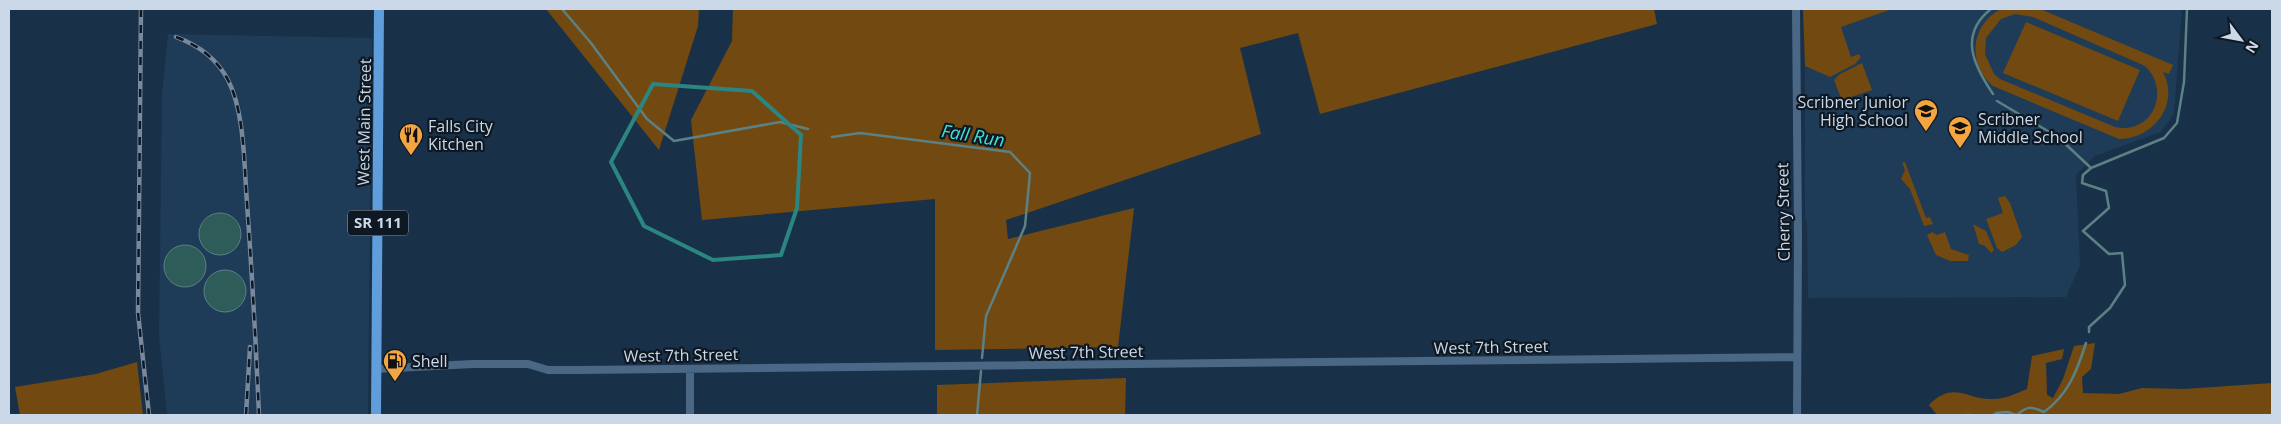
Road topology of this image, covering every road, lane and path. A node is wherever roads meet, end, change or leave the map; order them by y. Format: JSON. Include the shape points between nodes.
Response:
{"nodes":[{"id":1,"x":379,"y":9,"type":"edge"},
{"id":2,"x":1796,"y":9,"type":"edge"},
{"id":3,"x":1796,"y":357,"type":"junction"},
{"id":4,"x":690,"y":369,"type":"junction"},
{"id":5,"x":376,"y":370,"type":"junction"},
{"id":6,"x":376,"y":415,"type":"edge"},
{"id":7,"x":690,"y":415,"type":"edge"},
{"id":8,"x":1797,"y":415,"type":"edge"}],
"edges":[{"from":1,"to":5,"type":"main road","name":"West Main Street","number":"SR 111"},
{"from":2,"to":3,"type":"street","name":"Cherry Street"},
{"from":3,"to":4,"type":"street","name":"West 7th Street"},
{"from":3,"to":8,"type":"street","name":"Cherry Street"},
{"from":4,"to":5,"type":"street","name":"West 7th Street","via":[[548,370],[528,364],[473,364]]},
{"from":4,"to":7,"type":"street"},
{"from":5,"to":6,"type":"main road","name":"West Main Street","number":"SR 111"}]}
